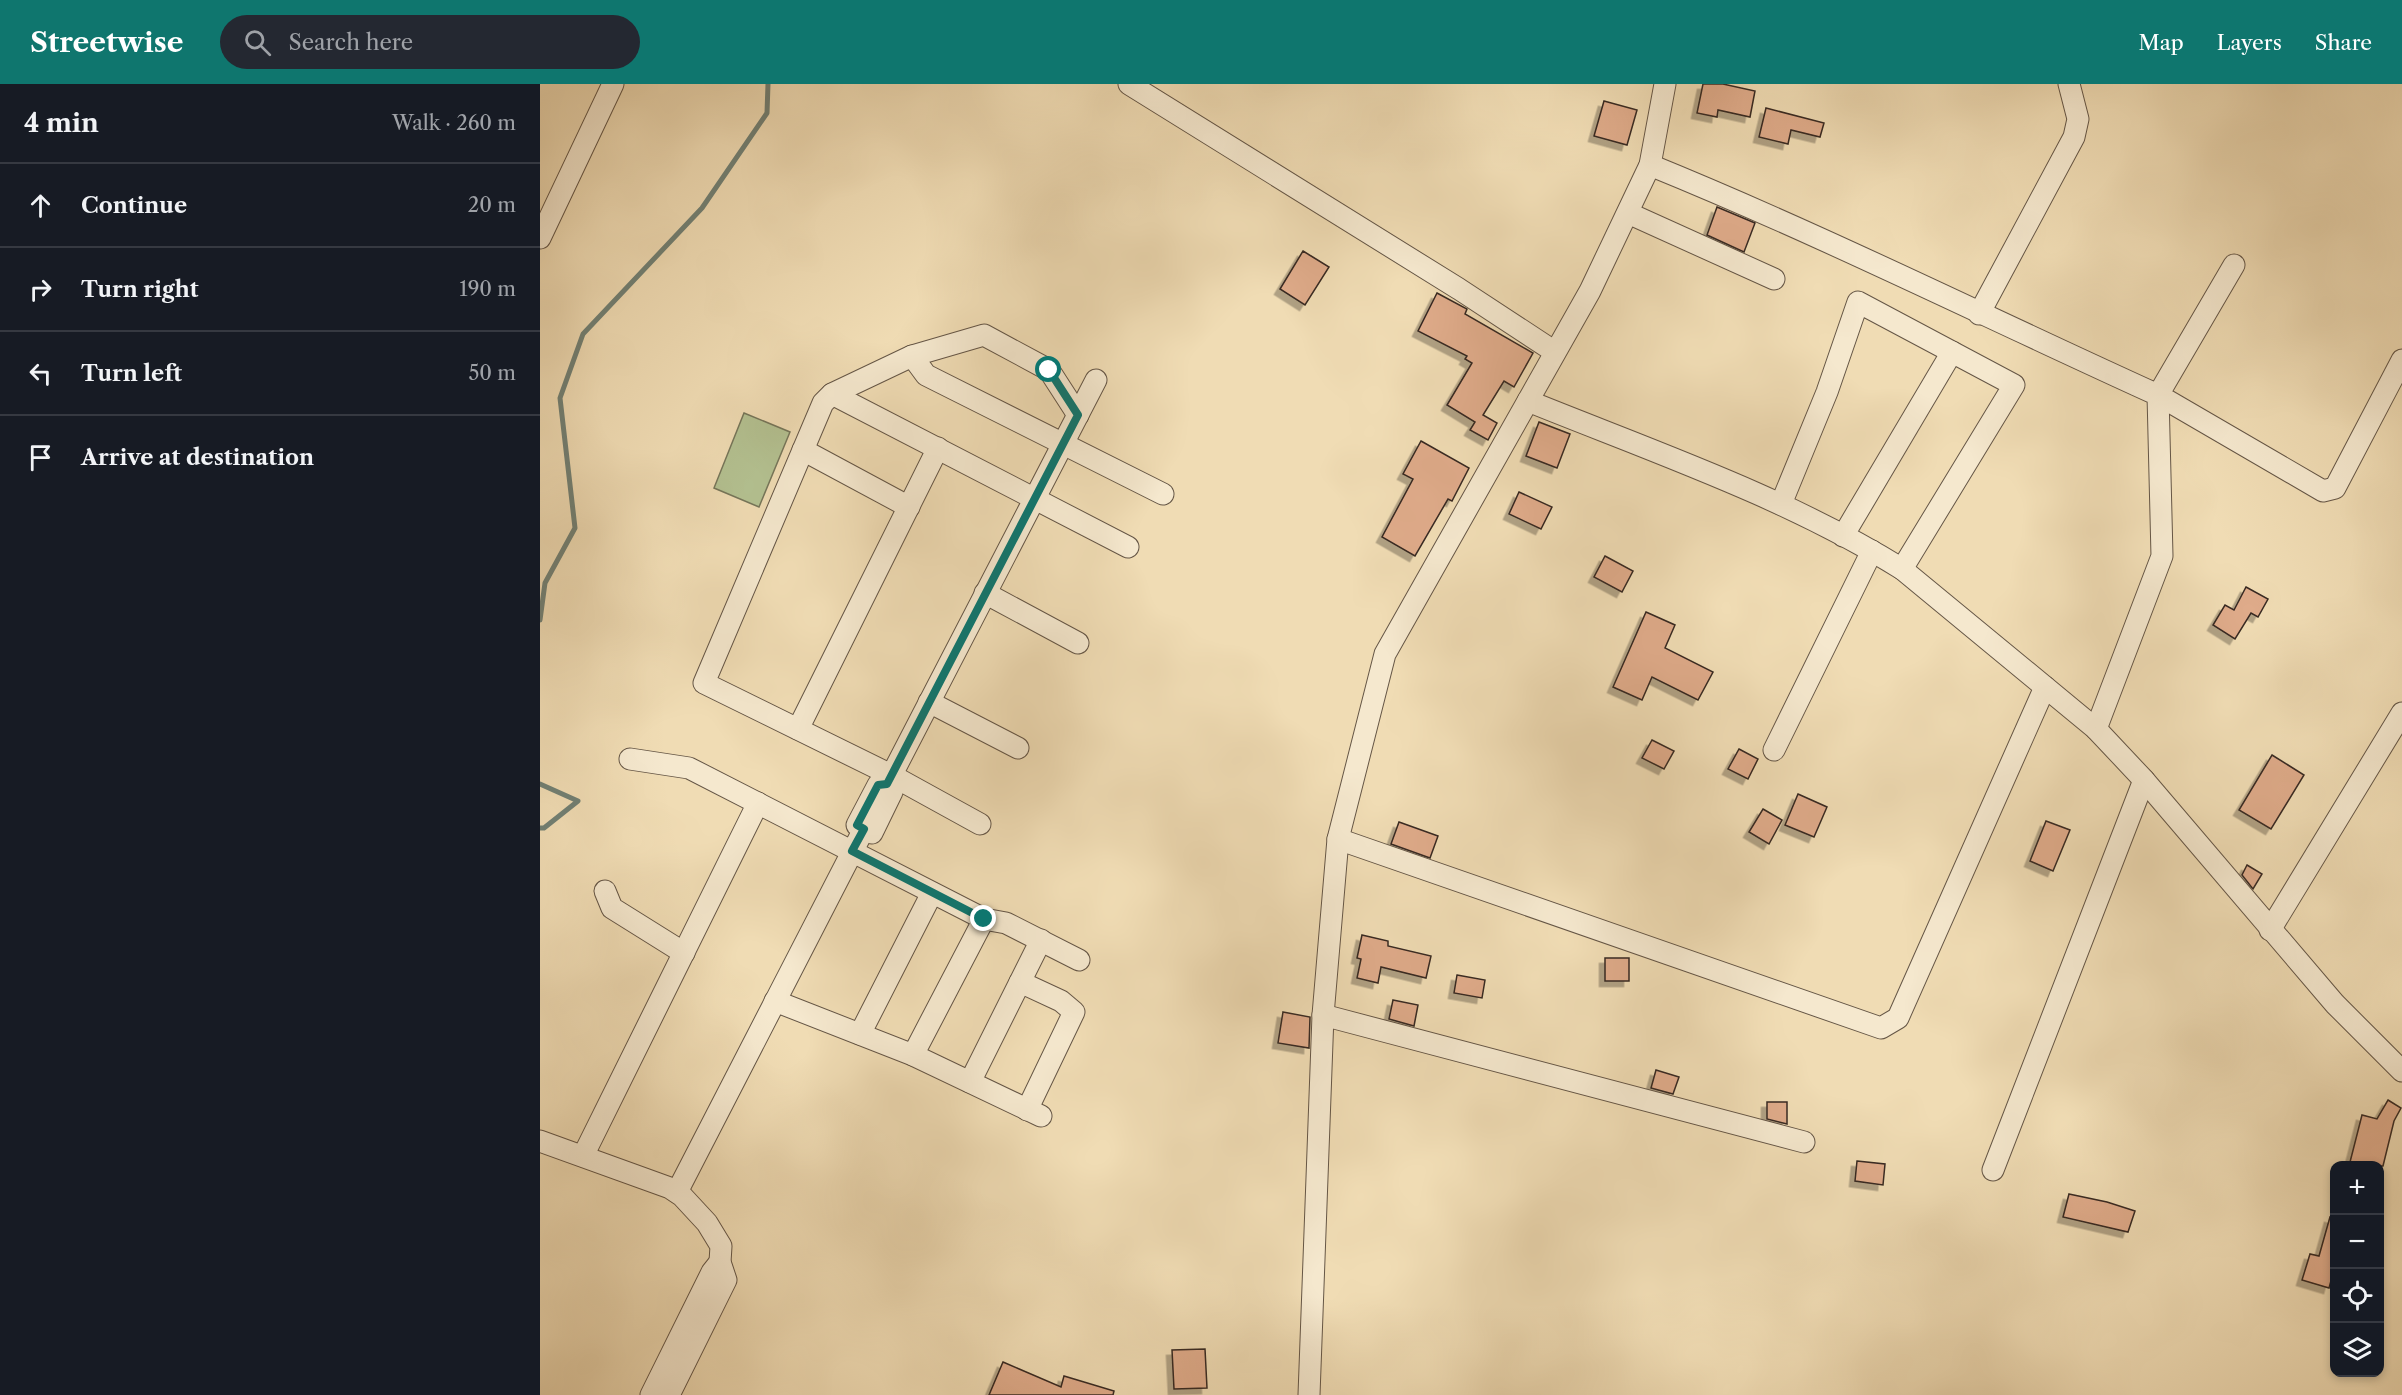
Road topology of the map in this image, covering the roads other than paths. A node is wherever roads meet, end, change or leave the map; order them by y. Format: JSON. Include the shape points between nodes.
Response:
{"nodes":[{"id":1,"x":613,"y":84,"type":"edge"},
{"id":2,"x":1129,"y":84,"type":"edge"},
{"id":3,"x":1665,"y":84,"type":"edge"},
{"id":4,"x":2069,"y":84,"type":"edge"},
{"id":5,"x":1650,"y":165,"type":"junction"},
{"id":6,"x":1628,"y":213,"type":"junction"},
{"id":7,"x":540,"y":238,"type":"edge"},
{"id":8,"x":2234,"y":265,"type":"dead end"},
{"id":9,"x":1773,"y":279,"type":"dead end"},
{"id":10,"x":1980,"y":314,"type":"junction"},
{"id":11,"x":1555,"y":352,"type":"junction"},
{"id":12,"x":1952,"y":352,"type":"junction"},
{"id":13,"x":912,"y":356,"type":"junction"},
{"id":14,"x":2402,"y":360,"type":"edge"},
{"id":15,"x":1096,"y":380,"type":"dead end"},
{"id":16,"x":832,"y":394,"type":"junction"},
{"id":17,"x":2158,"y":395,"type":"junction"},
{"id":18,"x":1528,"y":401,"type":"junction"},
{"id":19,"x":1078,"y":415,"type":"junction"},
{"id":20,"x":1063,"y":444,"type":"junction"},
{"id":21,"x":938,"y":448,"type":"junction"},
{"id":22,"x":803,"y":450,"type":"junction"},
{"id":23,"x":1163,"y":494,"type":"dead end"},
{"id":24,"x":1034,"y":498,"type":"junction"},
{"id":25,"x":1781,"y":504,"type":"junction"},
{"id":26,"x":909,"y":507,"type":"junction"},
{"id":27,"x":1843,"y":536,"type":"junction"},
{"id":28,"x":1128,"y":547,"type":"dead end"},
{"id":29,"x":1872,"y":551,"type":"junction"},
{"id":30,"x":1902,"y":569,"type":"junction"},
{"id":31,"x":985,"y":594,"type":"junction"},
{"id":32,"x":1078,"y":643,"type":"dead end"},
{"id":33,"x":2045,"y":687,"type":"junction"},
{"id":34,"x":929,"y":702,"type":"junction"},
{"id":35,"x":2402,"y":713,"type":"edge"},
{"id":36,"x":798,"y":729,"type":"junction"},
{"id":37,"x":2096,"y":729,"type":"junction"},
{"id":38,"x":1018,"y":748,"type":"dead end"},
{"id":39,"x":1774,"y":750,"type":"dead end"},
{"id":40,"x":630,"y":759,"type":"dead end"},
{"id":41,"x":889,"y":780,"type":"junction"},
{"id":42,"x":2144,"y":780,"type":"junction"},
{"id":43,"x":758,"y":803,"type":"junction"},
{"id":44,"x":980,"y":824,"type":"dead end"},
{"id":45,"x":1338,"y":839,"type":"junction"},
{"id":46,"x":852,"y":851,"type":"junction"},
{"id":47,"x":605,"y":891,"type":"dead end"},
{"id":48,"x":932,"y":893,"type":"junction"},
{"id":49,"x":984,"y":919,"type":"junction"},
{"id":50,"x":2270,"y":930,"type":"junction"},
{"id":51,"x":1041,"y":940,"type":"junction"},
{"id":52,"x":684,"y":953,"type":"junction"},
{"id":53,"x":1079,"y":960,"type":"dead end"},
{"id":54,"x":1020,"y":982,"type":"junction"},
{"id":55,"x":775,"y":1001,"type":"junction"},
{"id":56,"x":1323,"y":1015,"type":"junction"},
{"id":57,"x":860,"y":1034,"type":"junction"},
{"id":58,"x":913,"y":1055,"type":"junction"},
{"id":59,"x":2402,"y":1071,"type":"edge"},
{"id":60,"x":970,"y":1082,"type":"junction"},
{"id":61,"x":540,"y":1140,"type":"edge"},
{"id":62,"x":1804,"y":1142,"type":"dead end"},
{"id":63,"x":583,"y":1156,"type":"junction"},
{"id":64,"x":1993,"y":1170,"type":"dead end"},
{"id":65,"x":677,"y":1192,"type":"junction"},
{"id":66,"x":720,"y":1262,"type":"junction"},
{"id":67,"x":651,"y":1395,"type":"edge"},
{"id":68,"x":669,"y":1395,"type":"edge"},
{"id":69,"x":1309,"y":1395,"type":"edge"}],
"edges":[{"from":1,"to":7,"type":"street"},
{"from":2,"to":11,"type":"street"},
{"from":3,"to":5,"type":"street"},
{"from":4,"to":10,"type":"street","via":[[2078,119],[2074,137]]},
{"from":5,"to":6,"type":"street"},
{"from":5,"to":10,"type":"street","via":[[1761,210]]},
{"from":6,"to":9,"type":"street"},
{"from":6,"to":11,"type":"street"},
{"from":8,"to":17,"type":"street"},
{"from":10,"to":17,"type":"street"},
{"from":11,"to":18,"type":"street"},
{"from":12,"to":25,"type":"street","via":[[1858,302],[1827,392]]},
{"from":12,"to":27,"type":"street"},
{"from":12,"to":30,"type":"street","via":[[2014,385]]},
{"from":13,"to":16,"type":"street"},
{"from":13,"to":19,"type":"street","via":[[984,335],[1049,370]]},
{"from":13,"to":20,"type":"street","via":[[926,375]]},
{"from":14,"to":17,"type":"street","via":[[2335,489],[2323,491]]},
{"from":15,"to":19,"type":"street"},
{"from":16,"to":21,"type":"street"},
{"from":16,"to":22,"type":"street","via":[[823,403]]},
{"from":17,"to":37,"type":"street","via":[[2162,556]]},
{"from":18,"to":25,"type":"street"},
{"from":18,"to":45,"type":"street","via":[[1385,654]]},
{"from":19,"to":20,"type":"street"},
{"from":20,"to":23,"type":"street"},
{"from":20,"to":24,"type":"street"},
{"from":21,"to":24,"type":"street"},
{"from":21,"to":26,"type":"street"},
{"from":22,"to":26,"type":"street"},
{"from":22,"to":36,"type":"street","via":[[704,683]]},
{"from":24,"to":28,"type":"street"},
{"from":24,"to":31,"type":"street"},
{"from":25,"to":27,"type":"street"},
{"from":26,"to":36,"type":"street"},
{"from":27,"to":29,"type":"street"},
{"from":29,"to":30,"type":"street"},
{"from":29,"to":39,"type":"street"},
{"from":30,"to":33,"type":"street"},
{"from":31,"to":32,"type":"street"},
{"from":31,"to":34,"type":"street"},
{"from":33,"to":37,"type":"street"},
{"from":33,"to":45,"type":"street","via":[[1898,1018],[1881,1028]]},
{"from":34,"to":38,"type":"street"},
{"from":34,"to":41,"type":"street"},
{"from":35,"to":50,"type":"street"},
{"from":36,"to":41,"type":"street"},
{"from":37,"to":42,"type":"street"},
{"from":40,"to":43,"type":"street","via":[[689,768]]},
{"from":41,"to":44,"type":"street"},
{"from":41,"to":46,"type":"street","via":[[892,792],[872,833],[864,829]]},
{"from":42,"to":50,"type":"street"},
{"from":42,"to":64,"type":"street"},
{"from":43,"to":46,"type":"street"},
{"from":43,"to":52,"type":"street"},
{"from":45,"to":56,"type":"street"},
{"from":46,"to":48,"type":"street"},
{"from":46,"to":55,"type":"street"},
{"from":47,"to":52,"type":"street","via":[[612,908]]},
{"from":48,"to":49,"type":"street"},
{"from":48,"to":57,"type":"street"},
{"from":49,"to":51,"type":"street","via":[[1006,923]]},
{"from":49,"to":58,"type":"street"},
{"from":50,"to":59,"type":"street","via":[[2335,1004]]},
{"from":51,"to":53,"type":"street"},
{"from":51,"to":54,"type":"street"},
{"from":52,"to":63,"type":"street"},
{"from":54,"to":60,"type":"street"},
{"from":54,"to":60,"type":"street","via":[[1061,1001],[1074,1012],[1034,1113]]},
{"from":55,"to":57,"type":"street"},
{"from":55,"to":65,"type":"street"},
{"from":56,"to":62,"type":"street"},
{"from":56,"to":69,"type":"street"},
{"from":57,"to":58,"type":"street"},
{"from":58,"to":60,"type":"street"},
{"from":61,"to":63,"type":"street"},
{"from":63,"to":65,"type":"street"},
{"from":65,"to":66,"type":"street","via":[[707,1223],[721,1246]]},
{"from":66,"to":67,"type":"street"},
{"from":66,"to":68,"type":"street","via":[[726,1280]]}]}
